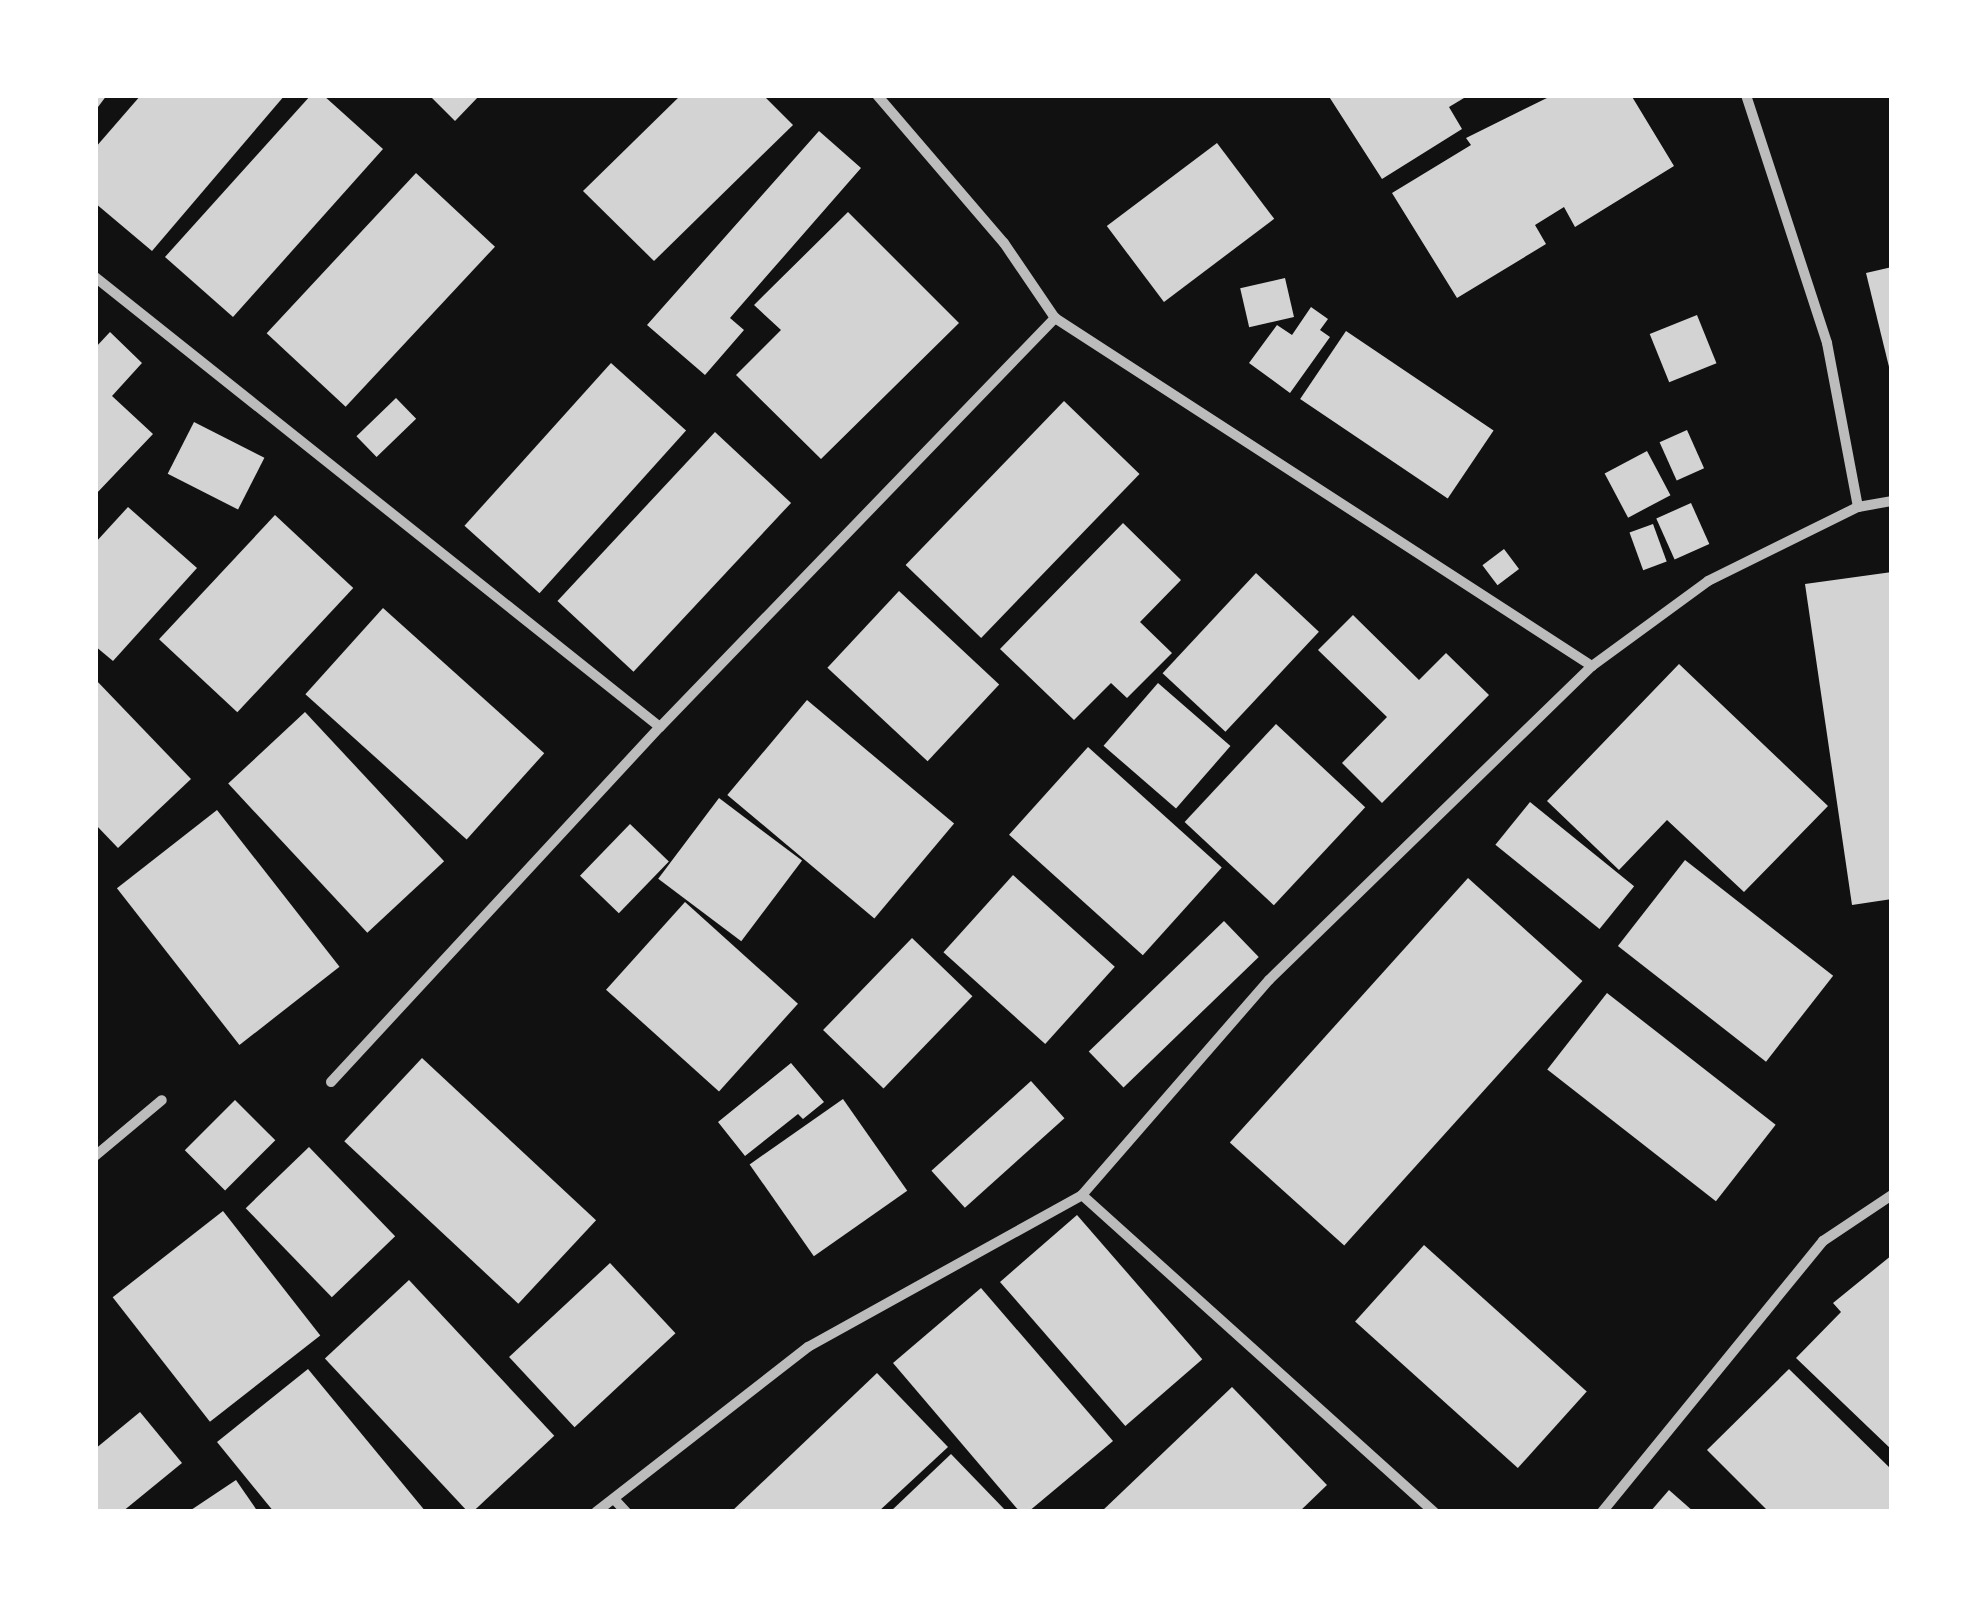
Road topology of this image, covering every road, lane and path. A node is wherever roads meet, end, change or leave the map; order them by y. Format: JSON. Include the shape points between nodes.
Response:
{"nodes":[{"id":1,"x":877,"y":95,"type":"edge"},
{"id":2,"x":1746,"y":95,"type":"edge"},
{"id":3,"x":95,"y":277,"type":"edge"},
{"id":4,"x":1055,"y":318,"type":"junction"},
{"id":5,"x":1892,"y":501,"type":"edge"},
{"id":6,"x":1858,"y":506,"type":"junction"},
{"id":7,"x":1592,"y":666,"type":"junction"},
{"id":8,"x":660,"y":727,"type":"junction"},
{"id":9,"x":332,"y":1082,"type":"dead end"},
{"id":10,"x":162,"y":1100,"type":"dead end"},
{"id":11,"x":95,"y":1156,"type":"edge"},
{"id":12,"x":1082,"y":1194,"type":"junction"},
{"id":13,"x":1892,"y":1195,"type":"edge"},
{"id":14,"x":614,"y":1498,"type":"junction"},
{"id":15,"x":596,"y":1512,"type":"edge"},
{"id":16,"x":626,"y":1512,"type":"edge"},
{"id":17,"x":1434,"y":1512,"type":"edge"},
{"id":18,"x":1602,"y":1512,"type":"edge"}],
"edges":[{"from":1,"to":4,"type":"street","via":[[1004,243]]},
{"from":2,"to":6,"type":"street","via":[[1827,343]]},
{"from":3,"to":8,"type":"street"},
{"from":4,"to":7,"type":"street"},
{"from":4,"to":8,"type":"street"},
{"from":5,"to":6,"type":"street"},
{"from":6,"to":7,"type":"street","via":[[1708,581]]},
{"from":7,"to":12,"type":"street","via":[[1269,980]]},
{"from":8,"to":9,"type":"street"},
{"from":10,"to":11,"type":"street"},
{"from":12,"to":14,"type":"street","via":[[808,1346]]},
{"from":12,"to":17,"type":"street"},
{"from":13,"to":18,"type":"street","via":[[1823,1241]]},
{"from":14,"to":15,"type":"street"},
{"from":14,"to":16,"type":"street"}]}
